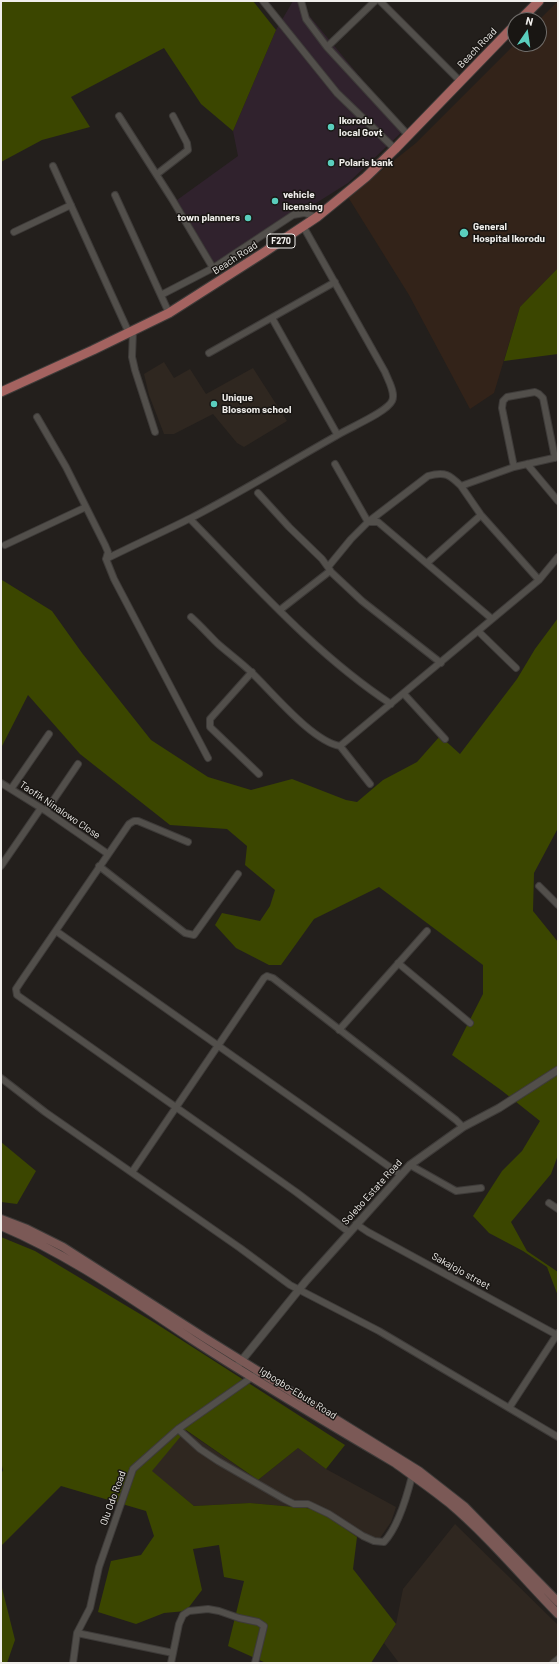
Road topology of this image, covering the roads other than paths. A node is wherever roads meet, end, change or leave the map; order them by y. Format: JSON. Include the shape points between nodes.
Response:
{"nodes":[{"id":1,"x":263,"y":1,"type":"edge"},
{"id":2,"x":301,"y":1,"type":"edge"},
{"id":3,"x":375,"y":1,"type":"edge"},
{"id":4,"x":380,"y":1,"type":"edge"},
{"id":5,"x":539,"y":1,"type":"edge"},
{"id":6,"x":528,"y":12,"type":"edge"},
{"id":7,"x":507,"y":33,"type":"edge"},
{"id":8,"x":327,"y":47,"type":"junction"},
{"id":9,"x":460,"y":81,"type":"junction"},
{"id":10,"x":119,"y":116,"type":"dead end"},
{"id":11,"x":173,"y":116,"type":"dead end"},
{"id":12,"x":408,"y":135,"type":"junction"},
{"id":13,"x":395,"y":149,"type":"junction"},
{"id":14,"x":53,"y":166,"type":"dead end"},
{"id":15,"x":157,"y":174,"type":"junction"},
{"id":16,"x":115,"y":196,"type":"dead end"},
{"id":17,"x":71,"y":206,"type":"junction"},
{"id":18,"x":317,"y":217,"type":"junction"},
{"id":19,"x":303,"y":226,"type":"junction"},
{"id":20,"x":14,"y":232,"type":"dead end"},
{"id":21,"x":213,"y":268,"type":"junction"},
{"id":22,"x":335,"y":282,"type":"junction"},
{"id":23,"x":161,"y":295,"type":"junction"},
{"id":24,"x":169,"y":313,"type":"junction"},
{"id":25,"x":272,"y":318,"type":"junction"},
{"id":26,"x":131,"y":332,"type":"junction"},
{"id":27,"x":209,"y":353,"type":"dead end"},
{"id":28,"x":1,"y":392,"type":"edge"},
{"id":29,"x":37,"y":417,"type":"dead end"},
{"id":30,"x":155,"y":432,"type":"dead end"},
{"id":31,"x":337,"y":434,"type":"junction"},
{"id":32,"x":556,"y":457,"type":"edge"},
{"id":33,"x":335,"y":464,"type":"dead end"},
{"id":34,"x":527,"y":464,"type":"junction"},
{"id":35,"x":514,"y":467,"type":"junction"},
{"id":36,"x":461,"y":486,"type":"junction"},
{"id":37,"x":258,"y":493,"type":"dead end"},
{"id":38,"x":558,"y":501,"type":"edge"},
{"id":39,"x":86,"y":507,"type":"junction"},
{"id":40,"x":481,"y":515,"type":"junction"},
{"id":41,"x":190,"y":519,"type":"junction"},
{"id":42,"x":368,"y":522,"type":"junction"},
{"id":43,"x":5,"y":545,"type":"dead end"},
{"id":44,"x":558,"y":557,"type":"edge"},
{"id":45,"x":106,"y":559,"type":"junction"},
{"id":46,"x":427,"y":563,"type":"junction"},
{"id":47,"x":329,"y":569,"type":"junction"},
{"id":48,"x":539,"y":580,"type":"junction"},
{"id":49,"x":280,"y":610,"type":"junction"},
{"id":50,"x":191,"y":617,"type":"dead end"},
{"id":51,"x":492,"y":619,"type":"junction"},
{"id":52,"x":478,"y":631,"type":"junction"},
{"id":53,"x":441,"y":663,"type":"junction"},
{"id":54,"x":516,"y":668,"type":"dead end"},
{"id":55,"x":252,"y":672,"type":"junction"},
{"id":56,"x":404,"y":694,"type":"junction"},
{"id":57,"x":392,"y":704,"type":"junction"},
{"id":58,"x":49,"y":734,"type":"dead end"},
{"id":59,"x":445,"y":739,"type":"dead end"},
{"id":60,"x":340,"y":746,"type":"junction"},
{"id":61,"x":208,"y":758,"type":"dead end"},
{"id":62,"x":78,"y":764,"type":"dead end"},
{"id":63,"x":259,"y":774,"type":"dead end"},
{"id":64,"x":1,"y":783,"type":"edge"},
{"id":65,"x":370,"y":784,"type":"dead end"},
{"id":66,"x":11,"y":789,"type":"junction"},
{"id":67,"x":43,"y":809,"type":"junction"},
{"id":68,"x":188,"y":842,"type":"dead end"},
{"id":69,"x":108,"y":854,"type":"junction"},
{"id":70,"x":1,"y":866,"type":"edge"},
{"id":71,"x":99,"y":866,"type":"junction"},
{"id":72,"x":238,"y":874,"type":"dead end"},
{"id":73,"x":539,"y":886,"type":"dead end"},
{"id":74,"x":558,"y":906,"type":"edge"},
{"id":75,"x":56,"y":931,"type":"junction"},
{"id":76,"x":427,"y":931,"type":"dead end"},
{"id":77,"x":398,"y":963,"type":"junction"},
{"id":78,"x":470,"y":1023,"type":"dead end"},
{"id":79,"x":339,"y":1030,"type":"junction"},
{"id":80,"x":218,"y":1046,"type":"junction"},
{"id":81,"x":558,"y":1070,"type":"edge"},
{"id":82,"x":1,"y":1078,"type":"edge"},
{"id":83,"x":175,"y":1107,"type":"junction"},
{"id":84,"x":463,"y":1127,"type":"junction"},
{"id":85,"x":410,"y":1165,"type":"junction"},
{"id":86,"x":132,"y":1172,"type":"junction"},
{"id":87,"x":401,"y":1175,"type":"junction"},
{"id":88,"x":480,"y":1188,"type":"dead end"},
{"id":89,"x":549,"y":1203,"type":"dead end"},
{"id":90,"x":558,"y":1209,"type":"edge"},
{"id":91,"x":1,"y":1219,"type":"edge"},
{"id":92,"x":356,"y":1224,"type":"junction"},
{"id":93,"x":1,"y":1226,"type":"edge"},
{"id":94,"x":349,"y":1232,"type":"junction"},
{"id":95,"x":300,"y":1290,"type":"junction"},
{"id":96,"x":557,"y":1334,"type":"edge"},
{"id":97,"x":239,"y":1364,"type":"junction"},
{"id":98,"x":256,"y":1374,"type":"junction"},
{"id":99,"x":509,"y":1408,"type":"junction"},
{"id":100,"x":178,"y":1428,"type":"junction"},
{"id":101,"x":558,"y":1437,"type":"edge"},
{"id":102,"x":412,"y":1476,"type":"junction"},
{"id":103,"x":558,"y":1602,"type":"edge"},
{"id":104,"x":558,"y":1614,"type":"edge"},
{"id":105,"x":77,"y":1633,"type":"junction"},
{"id":106,"x":173,"y":1653,"type":"junction"},
{"id":107,"x":558,"y":1659,"type":"edge"},
{"id":108,"x":73,"y":1663,"type":"edge"},
{"id":109,"x":171,"y":1663,"type":"edge"},
{"id":110,"x":255,"y":1663,"type":"edge"},
{"id":111,"x":552,"y":1663,"type":"edge"}],
"edges":[{"from":1,"to":13,"type":"street","via":[[337,93]]},
{"from":2,"to":8,"type":"street","via":[[306,19]]},
{"from":3,"to":8,"type":"street"},
{"from":4,"to":9,"type":"street"},
{"from":5,"to":6,"type":"main road"},
{"from":7,"to":9,"type":"main road","name":"Beach Road","number":"F270"},
{"from":8,"to":12,"type":"street"},
{"from":9,"to":12,"type":"main road","name":"Beach Road","number":"F270"},
{"from":10,"to":15,"type":"street"},
{"from":11,"to":15,"type":"street","via":[[188,150]]},
{"from":12,"to":13,"type":"main road","name":"Beach Road","number":"F270"},
{"from":13,"to":18,"type":"main road","name":"Beach Road","number":"F270","via":[[366,177]]},
{"from":14,"to":17,"type":"street"},
{"from":15,"to":21,"type":"street"},
{"from":16,"to":23,"type":"street"},
{"from":17,"to":20,"type":"street"},
{"from":17,"to":26,"type":"street"},
{"from":18,"to":19,"type":"main road","name":"Beach Road","number":"F270"},
{"from":18,"to":21,"type":"street","via":[[293,215]]},
{"from":19,"to":22,"type":"street"},
{"from":19,"to":24,"type":"main road","name":"Beach Road","number":"F270","via":[[264,254]]},
{"from":21,"to":23,"type":"street"},
{"from":22,"to":25,"type":"street"},
{"from":22,"to":31,"type":"street","via":[[393,393],[392,401],[387,407]]},
{"from":23,"to":24,"type":"street"},
{"from":24,"to":26,"type":"main road","name":"Beach Road","number":"F270"},
{"from":25,"to":27,"type":"street"},
{"from":25,"to":31,"type":"street"},
{"from":26,"to":28,"type":"main road","name":"Beach Road","number":"F270"},
{"from":26,"to":30,"type":"street","via":[[135,370]]},
{"from":29,"to":39,"type":"street"},
{"from":31,"to":41,"type":"street"},
{"from":32,"to":34,"type":"street"},
{"from":32,"to":35,"type":"street","via":[[543,398],[535,392],[507,397],[502,408]]},
{"from":33,"to":42,"type":"street"},
{"from":34,"to":35,"type":"street"},
{"from":34,"to":38,"type":"street"},
{"from":35,"to":36,"type":"street"},
{"from":36,"to":40,"type":"street"},
{"from":36,"to":42,"type":"street","via":[[451,476],[436,473],[428,476]]},
{"from":37,"to":47,"type":"street"},
{"from":39,"to":43,"type":"street"},
{"from":39,"to":45,"type":"street","via":[[108,552]]},
{"from":40,"to":46,"type":"street"},
{"from":40,"to":48,"type":"street"},
{"from":41,"to":45,"type":"street"},
{"from":41,"to":49,"type":"street"},
{"from":42,"to":46,"type":"street","via":[[378,522]]},
{"from":42,"to":47,"type":"street","via":[[351,539]]},
{"from":44,"to":48,"type":"street"},
{"from":45,"to":61,"type":"street","via":[[114,579]]},
{"from":46,"to":51,"type":"street"},
{"from":47,"to":49,"type":"street"},
{"from":47,"to":53,"type":"street","via":[[367,606]]},
{"from":48,"to":51,"type":"street"},
{"from":49,"to":57,"type":"street","via":[[331,660]]},
{"from":50,"to":55,"type":"street"},
{"from":51,"to":52,"type":"street"},
{"from":52,"to":53,"type":"street"},
{"from":52,"to":54,"type":"street"},
{"from":53,"to":56,"type":"street"},
{"from":55,"to":60,"type":"street","via":[[280,703],[320,738]]},
{"from":55,"to":63,"type":"street","via":[[209,723],[210,727]]},
{"from":56,"to":57,"type":"street"},
{"from":56,"to":59,"type":"street"},
{"from":57,"to":60,"type":"street"},
{"from":58,"to":66,"type":"street"},
{"from":60,"to":65,"type":"street"},
{"from":62,"to":67,"type":"street"},
{"from":64,"to":66,"type":"street","name":"Taofik Ninalowo Close"},
{"from":66,"to":67,"type":"street","name":"Taofik Ninalowo Close"},
{"from":67,"to":69,"type":"street","name":"Taofik Ninalowo Close"},
{"from":67,"to":70,"type":"street"},
{"from":68,"to":69,"type":"street","via":[[134,820]]},
{"from":69,"to":71,"type":"street"},
{"from":71,"to":72,"type":"street","via":[[185,933],[194,935]]},
{"from":71,"to":75,"type":"street"},
{"from":73,"to":74,"type":"street"},
{"from":75,"to":80,"type":"street"},
{"from":75,"to":83,"type":"street","via":[[16,989],[16,995]]},
{"from":76,"to":77,"type":"street"},
{"from":77,"to":78,"type":"street"},
{"from":77,"to":79,"type":"street"},
{"from":79,"to":80,"type":"street","via":[[267,976]]},
{"from":79,"to":84,"type":"street"},
{"from":80,"to":83,"type":"street"},
{"from":80,"to":87,"type":"street"},
{"from":81,"to":84,"type":"street","name":"Solebo Estate Road"},
{"from":82,"to":86,"type":"street"},
{"from":83,"to":86,"type":"street"},
{"from":83,"to":94,"type":"street"},
{"from":84,"to":85,"type":"street","name":"Solebo Estate Road"},
{"from":85,"to":87,"type":"street","name":"Solebo Estate Road"},
{"from":85,"to":88,"type":"street","via":[[456,1192]]},
{"from":86,"to":95,"type":"street"},
{"from":87,"to":92,"type":"street","name":"Solebo Estate Road"},
{"from":89,"to":90,"type":"street"},
{"from":91,"to":97,"type":"main road","name":"Igbogbo-Ebute Road","via":[[63,1247]]},
{"from":92,"to":94,"type":"street","name":"Solebo Estate Road"},
{"from":92,"to":96,"type":"street","name":"Sakajojo street"},
{"from":93,"to":97,"type":"main road","name":"Igbogbo-Ebute Road","via":[[71,1260]]},
{"from":94,"to":95,"type":"street","name":"Solebo Estate Road"},
{"from":95,"to":97,"type":"street","name":"Solebo Estate Road"},
{"from":95,"to":99,"type":"street","via":[[379,1331]]},
{"from":96,"to":99,"type":"street"},
{"from":97,"to":98,"type":"main road","name":"Igbogbo-Ebute Road"},
{"from":98,"to":100,"type":"street","name":"Olu Odo Road"},
{"from":98,"to":102,"type":"main road","name":"Igbogbo-Ebute Road"},
{"from":98,"to":103,"type":"main road","name":"Igbogbo-Ebute Road","via":[[419,1471],[449,1493]]},
{"from":99,"to":101,"type":"street"},
{"from":100,"to":102,"type":"street","via":[[200,1449],[243,1477],[290,1503],[308,1504],[329,1514],[379,1543],[384,1542],[395,1524]]},
{"from":100,"to":105,"type":"street","name":"Olu Odo Road","via":[[134,1469],[99,1567],[90,1608]]},
{"from":102,"to":104,"type":"main road","name":"Igbogbo-Ebute Road","via":[[466,1519]]},
{"from":105,"to":106,"type":"street"},
{"from":105,"to":108,"type":"street","name":"Olu Odo Road"},
{"from":106,"to":109,"type":"street"},
{"from":106,"to":110,"type":"street","via":[[183,1615],[189,1611],[208,1609],[258,1622],[264,1626]]},
{"from":107,"to":111,"type":"street"}]}
